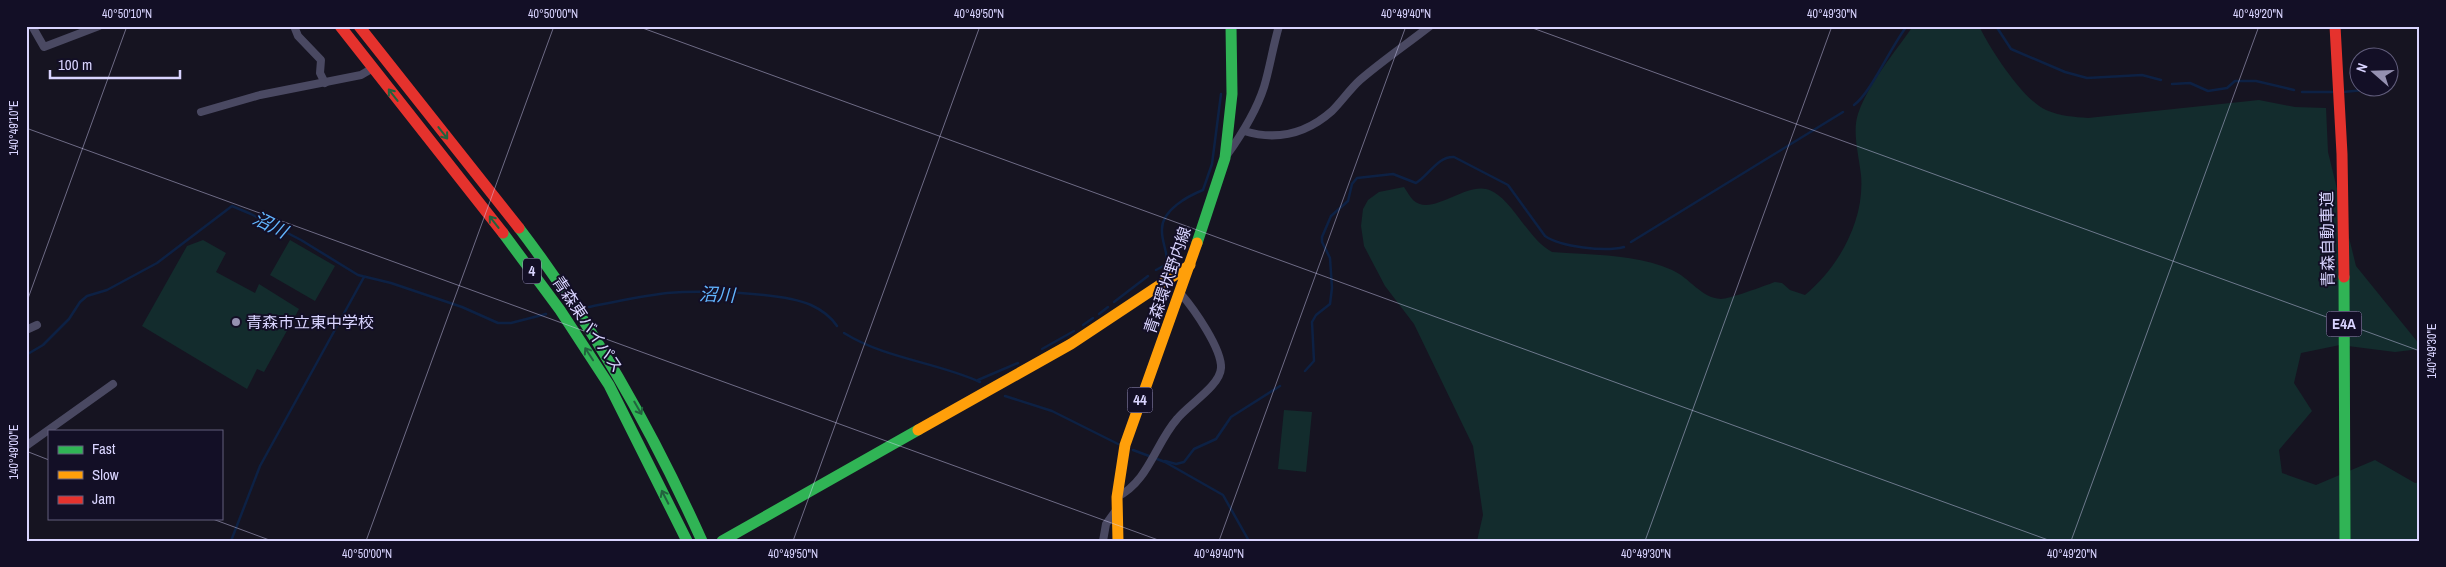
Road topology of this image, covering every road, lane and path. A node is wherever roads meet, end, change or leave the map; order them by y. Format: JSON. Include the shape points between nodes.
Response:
{"nodes":[{"id":1,"x":32,"y":26,"type":"edge"},
{"id":2,"x":99,"y":26,"type":"edge"},
{"id":3,"x":294,"y":26,"type":"edge"},
{"id":4,"x":340,"y":26,"type":"edge"},
{"id":5,"x":359,"y":26,"type":"edge"},
{"id":6,"x":1231,"y":26,"type":"edge"},
{"id":7,"x":1279,"y":26,"type":"edge"},
{"id":8,"x":1430,"y":26,"type":"edge"},
{"id":9,"x":2335,"y":26,"type":"edge"},
{"id":10,"x":372,"y":68,"type":"junction"},
{"id":11,"x":325,"y":83,"type":"junction"},
{"id":12,"x":201,"y":112,"type":"dead end"},
{"id":13,"x":1244,"y":132,"type":"junction"},
{"id":14,"x":1225,"y":158,"type":"junction"},
{"id":15,"x":1190,"y":266,"type":"junction"},
{"id":16,"x":1181,"y":294,"type":"junction"},
{"id":17,"x":37,"y":325,"type":"dead end"},
{"id":18,"x":26,"y":330,"type":"edge"},
{"id":19,"x":113,"y":384,"type":"dead end"},
{"id":20,"x":48,"y":430,"type":"edge"},
{"id":21,"x":48,"y":430,"type":"edge"},
{"id":22,"x":26,"y":446,"type":"edge"},
{"id":23,"x":1117,"y":503,"type":"junction"},
{"id":24,"x":687,"y":541,"type":"edge"},
{"id":25,"x":702,"y":541,"type":"edge"},
{"id":26,"x":722,"y":541,"type":"edge"},
{"id":27,"x":1103,"y":541,"type":"edge"},
{"id":28,"x":1118,"y":541,"type":"edge"},
{"id":29,"x":2345,"y":541,"type":"edge"}],
"edges":[{"from":1,"to":2,"type":"street","via":[[44,48]]},
{"from":3,"to":11,"type":"street","via":[[298,36],[321,60],[320,73]]},
{"from":4,"to":10,"type":"main road","name":"青森東バイパス","number":"4"},
{"from":5,"to":25,"type":"main road","name":"青森東バイパス","number":"4","one_way":true,"via":[[529,242],[576,307],[639,410],[678,484]]},
{"from":6,"to":14,"type":"main road","name":"青森環状野内線","number":"44","via":[[1232,94]]},
{"from":7,"to":13,"type":"street","via":[[1264,87]]},
{"from":8,"to":13,"type":"street","via":[[1360,80],[1332,111],[1309,128],[1299,133],[1276,135],[1259,136]]},
{"from":9,"to":29,"type":"main road","name":"青森自動車道","number":"E4A","via":[[2341,106]]},
{"from":10,"to":11,"type":"street","via":[[361,75]]},
{"from":24,"to":10,"type":"main road","name":"青森東バイパス","number":"4","one_way":true,"via":[[609,385],[560,310],[522,257]]},
{"from":11,"to":12,"type":"street","via":[[260,95]]},
{"from":13,"to":14,"type":"street"},
{"from":14,"to":15,"type":"main road","name":"青森環状野内線","number":"44"},
{"from":15,"to":16,"type":"main road","name":"青森環状野内線","number":"44"},
{"from":15,"to":26,"type":"main road","via":[[1071,344]]},
{"from":16,"to":23,"type":"main road","name":"青森環状野内線","number":"44","via":[[1125,445]]},
{"from":16,"to":23,"type":"street","via":[[1207,331],[1221,365],[1220,375],[1175,420],[1141,478]]},
{"from":17,"to":18,"type":"street"},
{"from":19,"to":21,"type":"street"},
{"from":20,"to":22,"type":"street"},
{"from":23,"to":27,"type":"street","via":[[1106,524]]},
{"from":23,"to":28,"type":"main road","name":"青森環状野内線","number":"44"}]}
